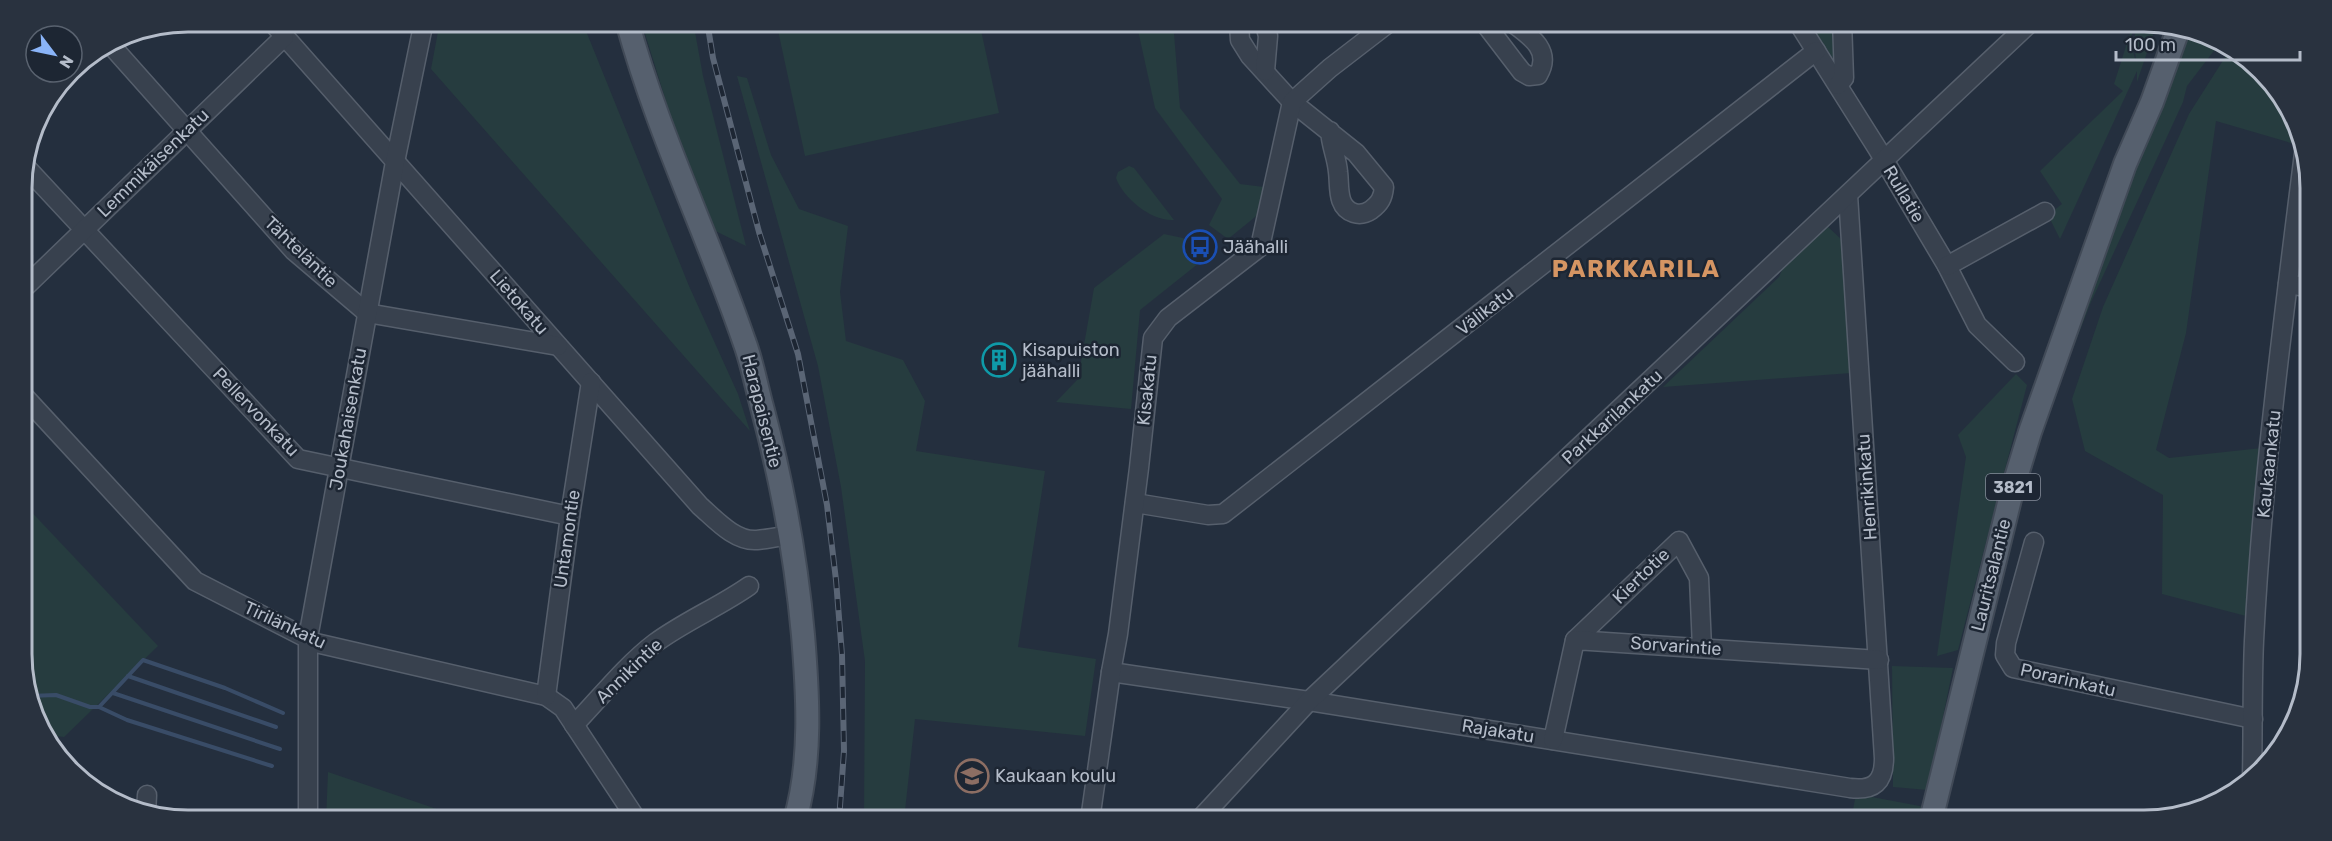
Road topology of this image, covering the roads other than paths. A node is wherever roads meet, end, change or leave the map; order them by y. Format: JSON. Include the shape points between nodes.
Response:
{"nodes":[{"id":1,"x":281,"y":32,"type":"edge"},
{"id":2,"x":422,"y":32,"type":"edge"},
{"id":3,"x":630,"y":32,"type":"edge"},
{"id":4,"x":1240,"y":32,"type":"edge"},
{"id":5,"x":1267,"y":32,"type":"edge"},
{"id":6,"x":1377,"y":32,"type":"edge"},
{"id":7,"x":1491,"y":32,"type":"edge"},
{"id":8,"x":1525,"y":32,"type":"edge"},
{"id":9,"x":1804,"y":32,"type":"edge"},
{"id":10,"x":1842,"y":32,"type":"edge"},
{"id":11,"x":2020,"y":32,"type":"edge"},
{"id":12,"x":2160,"y":33,"type":"edge"},
{"id":13,"x":2176,"y":35,"type":"edge"},
{"id":14,"x":284,"y":36,"type":"junction"},
{"id":15,"x":115,"y":50,"type":"edge"},
{"id":16,"x":1816,"y":51,"type":"junction"},
{"id":17,"x":1264,"y":71,"type":"junction"},
{"id":18,"x":1841,"y":82,"type":"junction"},
{"id":19,"x":1292,"y":102,"type":"junction"},
{"id":20,"x":1330,"y":131,"type":"dead end"},
{"id":21,"x":186,"y":132,"type":"junction"},
{"id":22,"x":1884,"y":160,"type":"junction"},
{"id":23,"x":395,"y":162,"type":"junction"},
{"id":24,"x":2125,"y":164,"type":"junction"},
{"id":25,"x":32,"y":174,"type":"edge"},
{"id":26,"x":2300,"y":186,"type":"edge"},
{"id":27,"x":1848,"y":195,"type":"junction"},
{"id":28,"x":2044,"y":212,"type":"dead end"},
{"id":29,"x":84,"y":230,"type":"junction"},
{"id":30,"x":1947,"y":266,"type":"junction"},
{"id":31,"x":32,"y":280,"type":"edge"},
{"id":32,"x":2288,"y":284,"type":"junction"},
{"id":33,"x":2300,"y":286,"type":"edge"},
{"id":34,"x":368,"y":313,"type":"junction"},
{"id":35,"x":558,"y":346,"type":"junction"},
{"id":36,"x":2015,"y":362,"type":"dead end"},
{"id":37,"x":591,"y":382,"type":"junction"},
{"id":38,"x":32,"y":406,"type":"edge"},
{"id":39,"x":340,"y":469,"type":"junction"},
{"id":40,"x":1135,"y":503,"type":"junction"},
{"id":41,"x":570,"y":516,"type":"junction"},
{"id":42,"x":791,"y":536,"type":"junction"},
{"id":43,"x":2034,"y":542,"type":"dead end"},
{"id":44,"x":749,"y":586,"type":"dead end"},
{"id":45,"x":308,"y":638,"type":"junction"},
{"id":46,"x":1575,"y":640,"type":"junction"},
{"id":47,"x":1702,"y":648,"type":"junction"},
{"id":48,"x":1879,"y":660,"type":"junction"},
{"id":49,"x":1111,"y":672,"type":"junction"},
{"id":50,"x":546,"y":696,"type":"junction"},
{"id":51,"x":1309,"y":701,"type":"junction"},
{"id":52,"x":2253,"y":719,"type":"junction"},
{"id":53,"x":574,"y":725,"type":"junction"},
{"id":54,"x":1553,"y":740,"type":"junction"},
{"id":55,"x":2252,"y":766,"type":"edge"},
{"id":56,"x":1881,"y":778,"type":"joint"},
{"id":57,"x":1209,"y":809,"type":"edge"},
{"id":58,"x":1934,"y":809,"type":"edge"},
{"id":59,"x":308,"y":810,"type":"edge"},
{"id":60,"x":630,"y":810,"type":"edge"},
{"id":61,"x":797,"y":810,"type":"edge"},
{"id":62,"x":1091,"y":810,"type":"edge"}],
"edges":[{"from":1,"to":14,"type":"street","name":"Lietokatu"},
{"from":2,"to":23,"type":"street","name":"Joukahaisenkatu"},
{"from":3,"to":42,"type":"main road","name":"Harapaisentie","via":[[656,115],[745,342]]},
{"from":4,"to":17,"type":"street","via":[[1250,56]]},
{"from":5,"to":17,"type":"street"},
{"from":6,"to":19,"type":"street"},
{"from":7,"to":8,"type":"street","via":[[1522,72],[1538,75],[1544,60],[1542,52]]},
{"from":9,"to":16,"type":"street","name":"Rullatie"},
{"from":10,"to":18,"type":"street"},
{"from":11,"to":22,"type":"street","name":"Parkkarilankatu"},
{"from":12,"to":24,"type":"main road","name":"Lauritsalantie","number":"3821","via":[[2138,99]]},
{"from":13,"to":24,"type":"main road","name":"Lauritsalantie","number":"3821"},
{"from":14,"to":21,"type":"street","name":"Lemmikäisenkatu"},
{"from":14,"to":23,"type":"street","name":"Lietokatu"},
{"from":15,"to":21,"type":"street","name":"Tähteläntie"},
{"from":16,"to":18,"type":"street","name":"Rullatie"},
{"from":16,"to":40,"type":"street","name":"Välikatu","via":[[1227,511],[1208,514]]},
{"from":17,"to":19,"type":"street"},
{"from":18,"to":22,"type":"street","name":"Rullatie"},
{"from":19,"to":20,"type":"street"},
{"from":19,"to":40,"type":"street","name":"Kisakatu","via":[[1260,247],[1168,318],[1152,338]]},
{"from":21,"to":29,"type":"street","name":"Lemmikäisenkatu"},
{"from":21,"to":34,"type":"street","name":"Tähteläntie","via":[[294,251]]},
{"from":22,"to":27,"type":"street","name":"Parkkarilankatu"},
{"from":22,"to":30,"type":"street","name":"Rullatie"},
{"from":23,"to":34,"type":"street","name":"Joukahaisenkatu"},
{"from":23,"to":35,"type":"street","name":"Lietokatu"},
{"from":24,"to":58,"type":"main road","name":"Lauritsalantie","number":"3821","via":[[2012,491]]},
{"from":25,"to":29,"type":"street","name":"Pellervonkatu"},
{"from":26,"to":32,"type":"street","name":"Kaukaankatu"},
{"from":27,"to":48,"type":"street","name":"Henrikinkatu"},
{"from":27,"to":51,"type":"street","name":"Parkkarilankatu"},
{"from":28,"to":30,"type":"street"},
{"from":29,"to":31,"type":"street","name":"Lemmikäisenkatu"},
{"from":29,"to":39,"type":"street","name":"Pellervonkatu","via":[[298,459]]},
{"from":30,"to":36,"type":"street","name":"Rullatie","via":[[1977,325]]},
{"from":32,"to":33,"type":"street"},
{"from":32,"to":52,"type":"street","name":"Kaukaankatu","via":[[2260,550]]},
{"from":34,"to":35,"type":"street"},
{"from":34,"to":39,"type":"street","name":"Joukahaisenkatu"},
{"from":35,"to":37,"type":"street","name":"Lietokatu"},
{"from":37,"to":41,"type":"street","name":"Untamontie"},
{"from":37,"to":42,"type":"street","name":"Lietokatu","via":[[719,524],[754,540]]},
{"from":38,"to":45,"type":"street","name":"Tirilänkatu","via":[[195,581]]},
{"from":39,"to":41,"type":"street","name":"Pellervonkatu"},
{"from":39,"to":45,"type":"street","name":"Joukahaisenkatu"},
{"from":40,"to":49,"type":"street","name":"Kisakatu"},
{"from":41,"to":50,"type":"street","name":"Untamontie"},
{"from":42,"to":61,"type":"main road","name":"Harapaisentie","via":[[805,661],[806,762]]},
{"from":43,"to":52,"type":"street","name":"Porarinkatu","via":[[2006,643],[2005,655],[2013,668]]},
{"from":44,"to":53,"type":"street","name":"Annikintie","via":[[653,645]]},
{"from":45,"to":50,"type":"street","name":"Tirilänkatu"},
{"from":45,"to":59,"type":"street","name":"Joukahaisenkatu"},
{"from":46,"to":47,"type":"street","name":"Sorvarintie"},
{"from":46,"to":47,"type":"street","name":"Kiertotie","via":[[1679,540],[1699,578]]},
{"from":46,"to":54,"type":"street"},
{"from":47,"to":48,"type":"street","name":"Sorvarintie"},
{"from":48,"to":56,"type":"street","name":"Henrikinkatu","via":[[1884,758]]},
{"from":49,"to":51,"type":"street","name":"Rajakatu"},
{"from":49,"to":62,"type":"street","name":"Kisakatu"},
{"from":50,"to":53,"type":"street","name":"Tirilänkatu","via":[[563,708]]},
{"from":51,"to":54,"type":"street","name":"Rajakatu"},
{"from":51,"to":57,"type":"street","name":"Parkkarilankatu"},
{"from":52,"to":55,"type":"street","name":"Kaukaankatu"},
{"from":53,"to":60,"type":"street","name":"Tirilänkatu"},
{"from":54,"to":56,"type":"street","name":"Rajakatu","via":[[1858,789],[1869,788]]}]}
